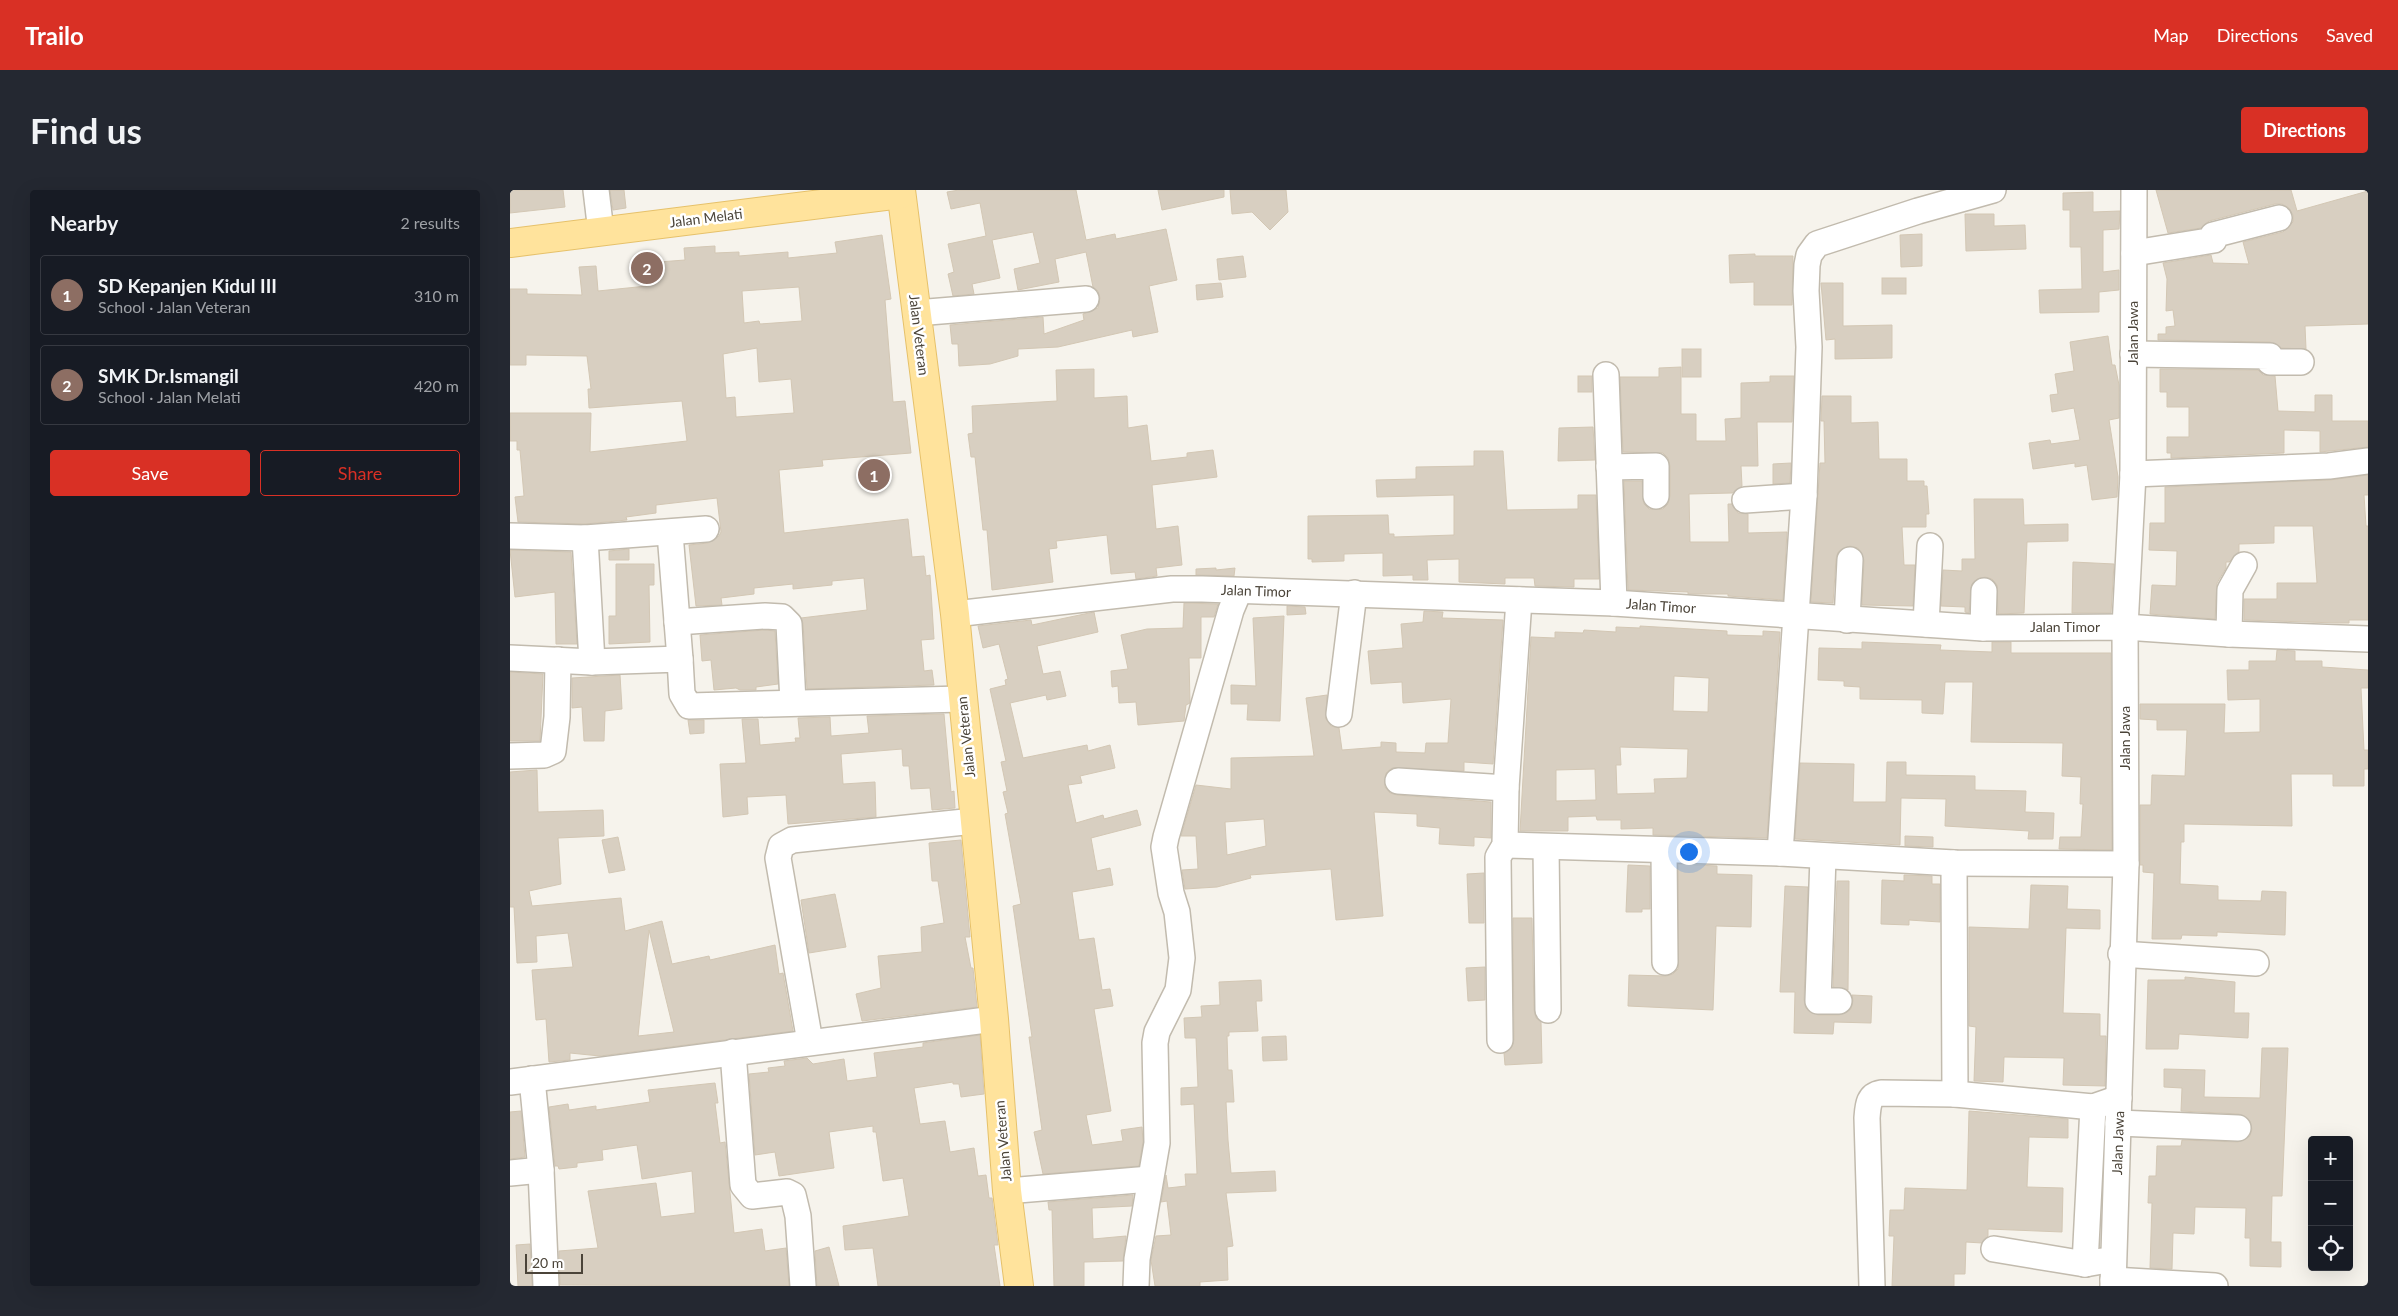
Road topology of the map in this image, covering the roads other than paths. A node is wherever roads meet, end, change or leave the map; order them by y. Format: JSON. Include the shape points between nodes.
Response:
{"nodes":[{"id":1,"x":596,"y":190,"type":"edge"},
{"id":2,"x":1993,"y":190,"type":"edge"},
{"id":3,"x":2134,"y":190,"type":"edge"},
{"id":4,"x":901,"y":192,"type":"edge"},
{"id":5,"x":1917,"y":200,"type":"edge"},
{"id":6,"x":2279,"y":218,"type":"dead end"},
{"id":7,"x":601,"y":232,"type":"junction"},
{"id":8,"x":510,"y":243,"type":"edge"},
{"id":9,"x":2134,"y":254,"type":"junction"},
{"id":10,"x":1086,"y":299,"type":"dead end"},
{"id":11,"x":916,"y":313,"type":"junction"},
{"id":12,"x":2133,"y":354,"type":"junction"},
{"id":13,"x":2301,"y":362,"type":"dead end"},
{"id":14,"x":1606,"y":375,"type":"dead end"},
{"id":15,"x":2368,"y":461,"type":"edge"},
{"id":16,"x":1609,"y":467,"type":"junction"},
{"id":17,"x":2133,"y":474,"type":"junction"},
{"id":18,"x":1656,"y":496,"type":"dead end"},
{"id":19,"x":1804,"y":496,"type":"junction"},
{"id":20,"x":1745,"y":500,"type":"dead end"},
{"id":21,"x":706,"y":529,"type":"dead end"},
{"id":22,"x":670,"y":533,"type":"junction"},
{"id":23,"x":510,"y":536,"type":"edge"},
{"id":24,"x":585,"y":538,"type":"junction"},
{"id":25,"x":1930,"y":546,"type":"dead end"},
{"id":26,"x":1850,"y":560,"type":"dead end"},
{"id":27,"x":2244,"y":565,"type":"dead end"},
{"id":28,"x":1236,"y":591,"type":"junction"},
{"id":29,"x":1984,"y":591,"type":"dead end"},
{"id":30,"x":1354,"y":593,"type":"junction"},
{"id":31,"x":1519,"y":600,"type":"junction"},
{"id":32,"x":1614,"y":603,"type":"junction"},
{"id":33,"x":954,"y":614,"type":"junction"},
{"id":34,"x":1797,"y":616,"type":"junction"},
{"id":35,"x":1847,"y":620,"type":"junction"},
{"id":36,"x":677,"y":622,"type":"junction"},
{"id":37,"x":1926,"y":624,"type":"junction"},
{"id":38,"x":2125,"y":627,"type":"junction"},
{"id":39,"x":1983,"y":628,"type":"junction"},
{"id":40,"x":2228,"y":634,"type":"junction"},
{"id":41,"x":2368,"y":639,"type":"edge"},
{"id":42,"x":510,"y":658,"type":"edge"},
{"id":43,"x":680,"y":659,"type":"junction"},
{"id":44,"x":558,"y":660,"type":"junction"},
{"id":45,"x":592,"y":662,"type":"junction"},
{"id":46,"x":962,"y":699,"type":"junction"},
{"id":47,"x":794,"y":702,"type":"junction"},
{"id":48,"x":1339,"y":714,"type":"dead end"},
{"id":49,"x":510,"y":756,"type":"edge"},
{"id":50,"x":1398,"y":781,"type":"dead end"},
{"id":51,"x":1506,"y":788,"type":"junction"},
{"id":52,"x":974,"y":821,"type":"junction"},
{"id":53,"x":1505,"y":845,"type":"junction"},
{"id":54,"x":1546,"y":847,"type":"junction"},
{"id":55,"x":1664,"y":850,"type":"junction"},
{"id":56,"x":1780,"y":853,"type":"junction"},
{"id":57,"x":1823,"y":857,"type":"junction"},
{"id":58,"x":1954,"y":864,"type":"junction"},
{"id":59,"x":2126,"y":864,"type":"junction"},
{"id":60,"x":2121,"y":954,"type":"junction"},
{"id":61,"x":1665,"y":962,"type":"dead end"},
{"id":62,"x":2256,"y":963,"type":"dead end"},
{"id":63,"x":1839,"y":1001,"type":"dead end"},
{"id":64,"x":1548,"y":1010,"type":"dead end"},
{"id":65,"x":994,"y":1019,"type":"junction"},
{"id":66,"x":1500,"y":1040,"type":"dead end"},
{"id":67,"x":810,"y":1042,"type":"junction"},
{"id":68,"x":733,"y":1052,"type":"junction"},
{"id":69,"x":521,"y":1080,"type":"edge"},
{"id":70,"x":1955,"y":1094,"type":"junction"},
{"id":71,"x":2119,"y":1098,"type":"junction"},
{"id":72,"x":2093,"y":1107,"type":"junction"},
{"id":73,"x":2118,"y":1123,"type":"junction"},
{"id":74,"x":2238,"y":1128,"type":"dead end"},
{"id":75,"x":541,"y":1170,"type":"junction"},
{"id":76,"x":510,"y":1173,"type":"edge"},
{"id":77,"x":1143,"y":1180,"type":"junction"},
{"id":78,"x":1007,"y":1191,"type":"junction"},
{"id":79,"x":1994,"y":1249,"type":"dead end"},
{"id":80,"x":2086,"y":1264,"type":"junction"},
{"id":81,"x":2114,"y":1275,"type":"edge"},
{"id":82,"x":1133,"y":1285,"type":"edge"},
{"id":83,"x":546,"y":1286,"type":"edge"},
{"id":84,"x":803,"y":1286,"type":"edge"},
{"id":85,"x":1019,"y":1286,"type":"edge"},
{"id":86,"x":1872,"y":1286,"type":"edge"},
{"id":87,"x":2215,"y":1286,"type":"edge"}],
"edges":[{"from":1,"to":7,"type":"street"},
{"from":2,"to":5,"type":"street"},
{"from":3,"to":9,"type":"street","name":"Jalan Jawa"},
{"from":4,"to":7,"type":"main road","name":"Jalan Melati"},
{"from":4,"to":11,"type":"main road","name":"Jalan Veteran"},
{"from":5,"to":19,"type":"street","via":[[1817,244],[1809,255]]},
{"from":6,"to":9,"type":"street","via":[[2213,235],[2214,240]]},
{"from":7,"to":8,"type":"main road","name":"Jalan Melati"},
{"from":9,"to":12,"type":"street","name":"Jalan Jawa"},
{"from":10,"to":11,"type":"street"},
{"from":11,"to":33,"type":"main road","name":"Jalan Veteran"},
{"from":12,"to":13,"type":"street","via":[[2270,356],[2270,362]]},
{"from":12,"to":17,"type":"street","name":"Jalan Jawa"},
{"from":14,"to":16,"type":"street"},
{"from":15,"to":17,"type":"street","via":[[2329,466]]},
{"from":16,"to":18,"type":"street","via":[[1656,466]]},
{"from":16,"to":32,"type":"street"},
{"from":17,"to":38,"type":"street","name":"Jalan Jawa"},
{"from":19,"to":20,"type":"street"},
{"from":19,"to":34,"type":"street"},
{"from":21,"to":22,"type":"street"},
{"from":22,"to":24,"type":"street"},
{"from":22,"to":36,"type":"street"},
{"from":23,"to":24,"type":"street"},
{"from":24,"to":45,"type":"street"},
{"from":25,"to":37,"type":"street"},
{"from":26,"to":35,"type":"street"},
{"from":27,"to":40,"type":"street","via":[[2230,590]]},
{"from":28,"to":30,"type":"street","name":"Jalan Timor"},
{"from":28,"to":33,"type":"street","name":"Jalan Timor","via":[[1172,589]]},
{"from":28,"to":77,"type":"street","via":[[1164,847],[1182,958],[1178,990],[1155,1042],[1157,1143]]},
{"from":29,"to":39,"type":"street"},
{"from":30,"to":31,"type":"street","name":"Jalan Timor"},
{"from":30,"to":48,"type":"street"},
{"from":31,"to":32,"type":"street","name":"Jalan Timor"},
{"from":31,"to":51,"type":"street"},
{"from":32,"to":34,"type":"street","name":"Jalan Timor"},
{"from":33,"to":46,"type":"main road","name":"Jalan Veteran"},
{"from":34,"to":35,"type":"street","name":"Jalan Timor"},
{"from":34,"to":56,"type":"street"},
{"from":35,"to":37,"type":"street","name":"Jalan Timor"},
{"from":36,"to":43,"type":"street"},
{"from":36,"to":47,"type":"street","via":[[782,617],[789,624]]},
{"from":37,"to":39,"type":"street","name":"Jalan Timor"},
{"from":38,"to":39,"type":"street","name":"Jalan Timor"},
{"from":38,"to":40,"type":"street","name":"Jalan Timor"},
{"from":38,"to":59,"type":"street","name":"Jalan Jawa"},
{"from":40,"to":41,"type":"street","name":"Jalan Timor"},
{"from":42,"to":44,"type":"street"},
{"from":43,"to":45,"type":"street"},
{"from":43,"to":47,"type":"street","via":[[682,694],[689,706]]},
{"from":44,"to":45,"type":"street"},
{"from":44,"to":49,"type":"street","via":[[553,751],[544,755]]},
{"from":46,"to":47,"type":"street"},
{"from":46,"to":52,"type":"main road","name":"Jalan Veteran"},
{"from":50,"to":51,"type":"street"},
{"from":51,"to":53,"type":"street"},
{"from":52,"to":65,"type":"main road","name":"Jalan Veteran"},
{"from":52,"to":67,"type":"street","via":[[792,840],[781,846],[778,858]]},
{"from":53,"to":54,"type":"street"},
{"from":53,"to":66,"type":"street","via":[[1498,856]]},
{"from":54,"to":55,"type":"street"},
{"from":54,"to":64,"type":"street"},
{"from":55,"to":56,"type":"street"},
{"from":55,"to":61,"type":"street"},
{"from":56,"to":57,"type":"street"},
{"from":57,"to":58,"type":"street"},
{"from":57,"to":63,"type":"street","via":[[1818,1001]]},
{"from":58,"to":59,"type":"street"},
{"from":58,"to":70,"type":"street"},
{"from":59,"to":60,"type":"street","name":"Jalan Jawa"},
{"from":60,"to":62,"type":"street"},
{"from":60,"to":71,"type":"street","name":"Jalan Jawa"},
{"from":65,"to":67,"type":"street"},
{"from":65,"to":78,"type":"main road","name":"Jalan Veteran"},
{"from":67,"to":68,"type":"street"},
{"from":68,"to":69,"type":"street"},
{"from":68,"to":84,"type":"street","via":[[743,1185],[752,1196],[787,1192],[793,1195],[798,1216]]},
{"from":69,"to":75,"type":"street"},
{"from":70,"to":72,"type":"street"},
{"from":70,"to":86,"type":"street","via":[[1881,1093],[1868,1102]]},
{"from":71,"to":72,"type":"street"},
{"from":71,"to":73,"type":"street","name":"Jalan Jawa"},
{"from":72,"to":80,"type":"street"},
{"from":73,"to":74,"type":"street"},
{"from":73,"to":81,"type":"street","name":"Jalan Jawa"},
{"from":75,"to":76,"type":"street"},
{"from":75,"to":83,"type":"street"},
{"from":77,"to":78,"type":"street"},
{"from":77,"to":82,"type":"street"},
{"from":78,"to":85,"type":"main road","name":"Jalan Veteran"},
{"from":79,"to":80,"type":"street"},
{"from":80,"to":81,"type":"street"},
{"from":81,"to":87,"type":"street"}]}
